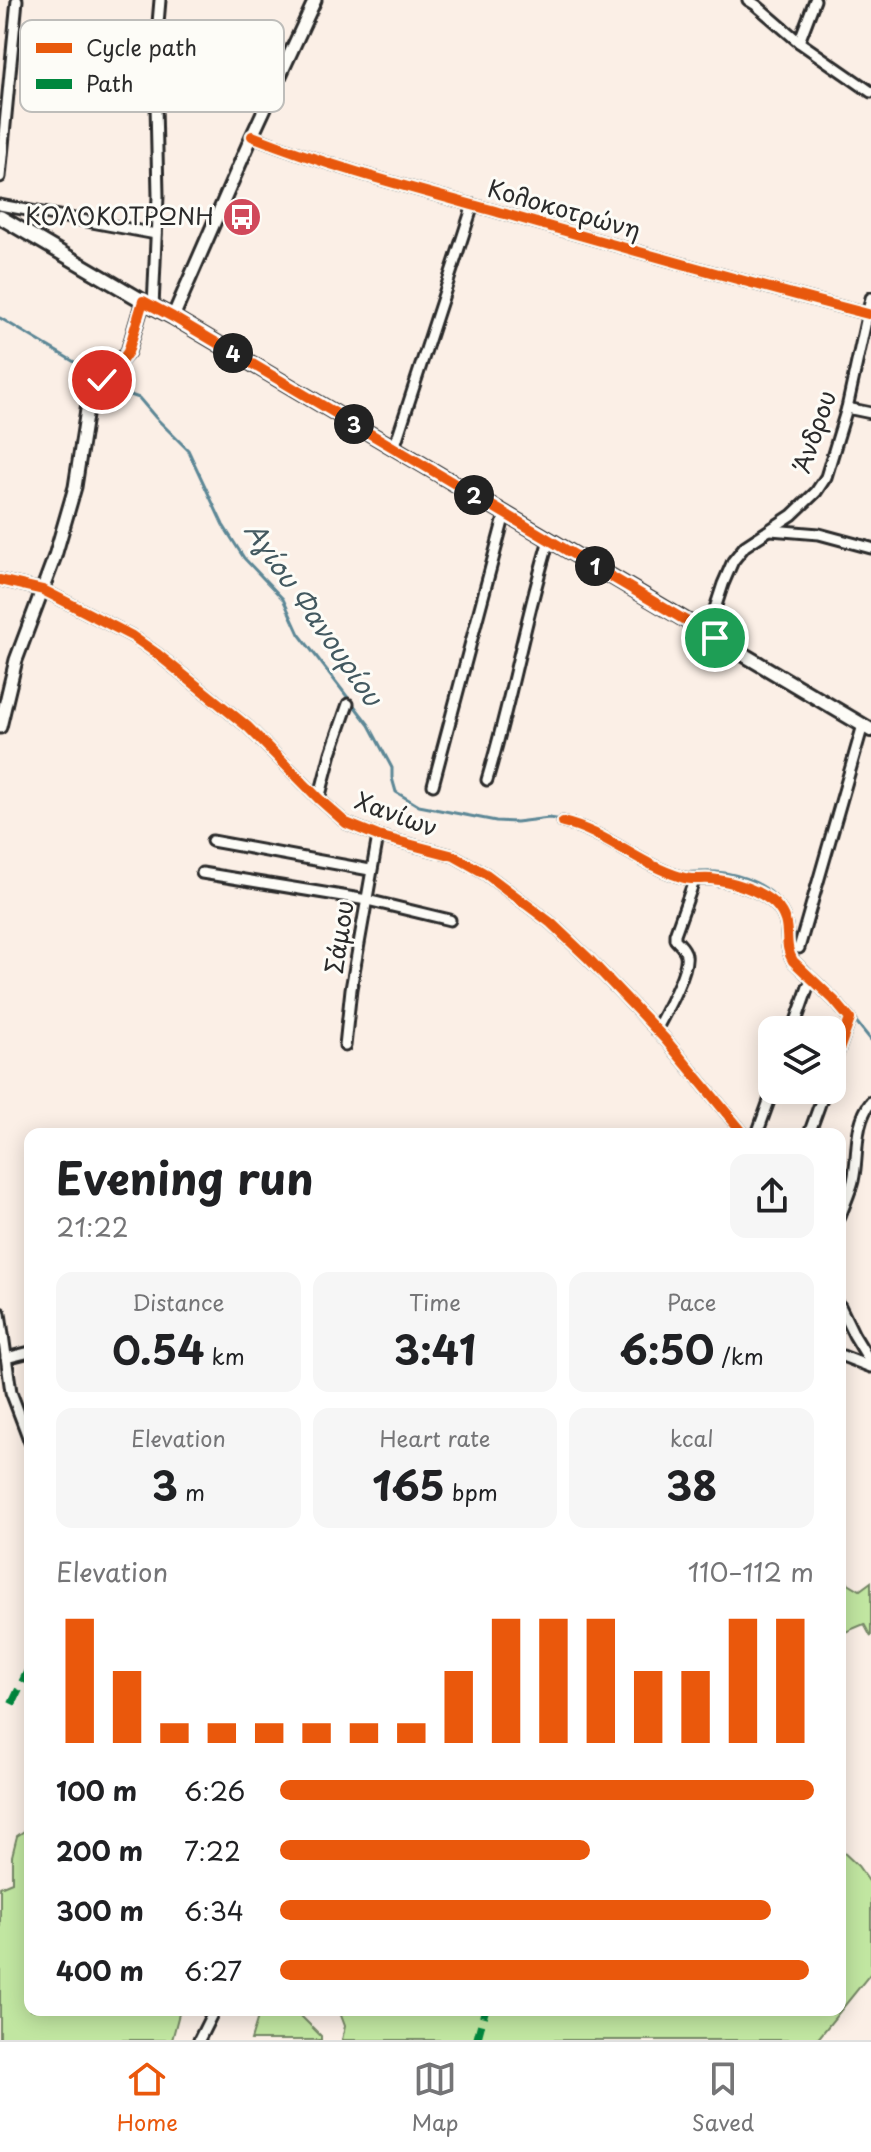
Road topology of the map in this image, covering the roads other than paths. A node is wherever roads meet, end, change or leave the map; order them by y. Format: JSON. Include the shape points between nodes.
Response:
{"nodes":[{"id":1,"x":17,"y":0,"type":"edge"},
{"id":2,"x":160,"y":0,"type":"edge"},
{"id":3,"x":315,"y":0,"type":"edge"},
{"id":4,"x":748,"y":0,"type":"edge"},
{"id":5,"x":815,"y":0,"type":"edge"},
{"id":6,"x":158,"y":20,"type":"edge"},
{"id":7,"x":799,"y":42,"type":"junction"},
{"id":8,"x":284,"y":67,"type":"edge"},
{"id":9,"x":871,"y":92,"type":"edge"},
{"id":10,"x":156,"y":112,"type":"edge"},
{"id":11,"x":263,"y":112,"type":"edge"},
{"id":12,"x":252,"y":136,"type":"junction"},
{"id":13,"x":0,"y":177,"type":"edge"},
{"id":14,"x":0,"y":205,"type":"edge"},
{"id":15,"x":473,"y":205,"type":"junction"},
{"id":16,"x":0,"y":217,"type":"edge"},
{"id":17,"x":156,"y":234,"type":"junction"},
{"id":18,"x":871,"y":298,"type":"edge"},
{"id":19,"x":148,"y":304,"type":"junction"},
{"id":20,"x":868,"y":314,"type":"junction"},
{"id":21,"x":173,"y":317,"type":"junction"},
{"id":22,"x":847,"y":408,"type":"junction"},
{"id":23,"x":871,"y":413,"type":"edge"},
{"id":24,"x":394,"y":448,"type":"junction"},
{"id":25,"x":505,"y":514,"type":"junction"},
{"id":26,"x":771,"y":530,"type":"junction"},
{"id":27,"x":549,"y":540,"type":"junction"},
{"id":28,"x":871,"y":548,"type":"edge"},
{"id":29,"x":0,"y":580,"type":"edge"},
{"id":30,"x":43,"y":590,"type":"junction"},
{"id":31,"x":707,"y":633,"type":"junction"},
{"id":32,"x":348,"y":704,"type":"dead end"},
{"id":33,"x":0,"y":727,"type":"edge"},
{"id":34,"x":867,"y":728,"type":"edge"},
{"id":35,"x":487,"y":780,"type":"dead end"},
{"id":36,"x":433,"y":785,"type":"dead end"},
{"id":37,"x":319,"y":799,"type":"junction"},
{"id":38,"x":563,"y":822,"type":"dead end"},
{"id":39,"x":378,"y":836,"type":"junction"},
{"id":40,"x":212,"y":841,"type":"dead end"},
{"id":41,"x":370,"y":870,"type":"junction"},
{"id":42,"x":202,"y":873,"type":"dead end"},
{"id":43,"x":694,"y":881,"type":"junction"},
{"id":44,"x":367,"y":900,"type":"junction"},
{"id":45,"x":450,"y":920,"type":"dead end"},
{"id":46,"x":799,"y":948,"type":"dead end"},
{"id":47,"x":813,"y":981,"type":"junction"},
{"id":48,"x":798,"y":1016,"type":"edge"},
{"id":49,"x":656,"y":1030,"type":"junction"},
{"id":50,"x":846,"y":1030,"type":"edge"},
{"id":51,"x":345,"y":1046,"type":"dead end"},
{"id":52,"x":871,"y":1102,"type":"edge"},
{"id":53,"x":768,"y":1104,"type":"edge"},
{"id":54,"x":820,"y":1104,"type":"edge"},
{"id":55,"x":739,"y":1128,"type":"edge"},
{"id":56,"x":759,"y":1128,"type":"edge"},
{"id":57,"x":811,"y":1128,"type":"edge"},
{"id":58,"x":846,"y":1201,"type":"edge"},
{"id":59,"x":0,"y":1313,"type":"edge"},
{"id":60,"x":846,"y":1318,"type":"edge"},
{"id":61,"x":24,"y":1355,"type":"edge"},
{"id":62,"x":846,"y":1357,"type":"edge"},
{"id":63,"x":4,"y":1365,"type":"edge"},
{"id":64,"x":871,"y":1365,"type":"edge"},
{"id":65,"x":24,"y":1426,"type":"edge"},
{"id":66,"x":211,"y":2016,"type":"edge"},
{"id":67,"x":199,"y":2040,"type":"edge"}],
"edges":[{"from":1,"to":13,"type":"street"},
{"from":2,"to":6,"type":"street"},
{"from":3,"to":8,"type":"street"},
{"from":4,"to":7,"type":"street"},
{"from":5,"to":7,"type":"street"},
{"from":7,"to":9,"type":"street"},
{"from":10,"to":17,"type":"street"},
{"from":11,"to":12,"type":"street"},
{"from":12,"to":15,"type":"street","name":"Κολοκοτρώνη"},
{"from":12,"to":21,"type":"street"},
{"from":14,"to":17,"type":"street"},
{"from":15,"to":20,"type":"street","name":"Κολοκοτρώνη"},
{"from":15,"to":24,"type":"street"},
{"from":16,"to":19,"type":"main road"},
{"from":17,"to":19,"type":"street"},
{"from":18,"to":20,"type":"street","name":"Άνδρου"},
{"from":19,"to":21,"type":"main road"},
{"from":19,"to":30,"type":"street","via":[[128,352],[88,403],[75,487]]},
{"from":20,"to":22,"type":"street","name":"Άνδρου"},
{"from":21,"to":24,"type":"main road"},
{"from":22,"to":23,"type":"street"},
{"from":22,"to":26,"type":"street","name":"Άνδρου","via":[[826,477]]},
{"from":24,"to":25,"type":"main road"},
{"from":25,"to":27,"type":"main road"},
{"from":25,"to":36,"type":"street"},
{"from":26,"to":28,"type":"street","via":[[819,534]]},
{"from":26,"to":31,"type":"street","name":"Άνδρου","via":[[745,546],[733,561]]},
{"from":27,"to":31,"type":"main road"},
{"from":27,"to":35,"type":"street"},
{"from":29,"to":30,"type":"street","name":"Χανίων"},
{"from":30,"to":33,"type":"street","via":[[16,660]]},
{"from":30,"to":37,"type":"street","name":"Χανίων","via":[[156,653],[248,727]]},
{"from":31,"to":34,"type":"main road"},
{"from":32,"to":37,"type":"street"},
{"from":34,"to":46,"type":"street"},
{"from":37,"to":39,"type":"street","name":"Χανίων","via":[[346,823]]},
{"from":38,"to":43,"type":"street"},
{"from":39,"to":41,"type":"street","name":"Σάμου"},
{"from":39,"to":49,"type":"street","name":"Χανίων","via":[[454,856],[486,874],[551,923]]},
{"from":40,"to":41,"type":"street"},
{"from":41,"to":44,"type":"street","name":"Σάμου"},
{"from":42,"to":44,"type":"street"},
{"from":43,"to":47,"type":"street","via":[[711,879],[745,888],[774,904],[787,925],[789,954]]},
{"from":43,"to":49,"type":"street","via":[[675,934],[686,962]]},
{"from":44,"to":45,"type":"street"},
{"from":44,"to":51,"type":"street","name":"Σάμου"},
{"from":47,"to":48,"type":"street"},
{"from":47,"to":50,"type":"street","via":[[850,1019]]},
{"from":49,"to":55,"type":"street","name":"Χανίων"},
{"from":52,"to":58,"type":"street","via":[[856,1137]]},
{"from":53,"to":56,"type":"street"},
{"from":54,"to":57,"type":"street"},
{"from":59,"to":63,"type":"street"},
{"from":60,"to":64,"type":"street"},
{"from":61,"to":63,"type":"street"},
{"from":62,"to":64,"type":"street"},
{"from":63,"to":65,"type":"street"},
{"from":66,"to":67,"type":"street"}]}
